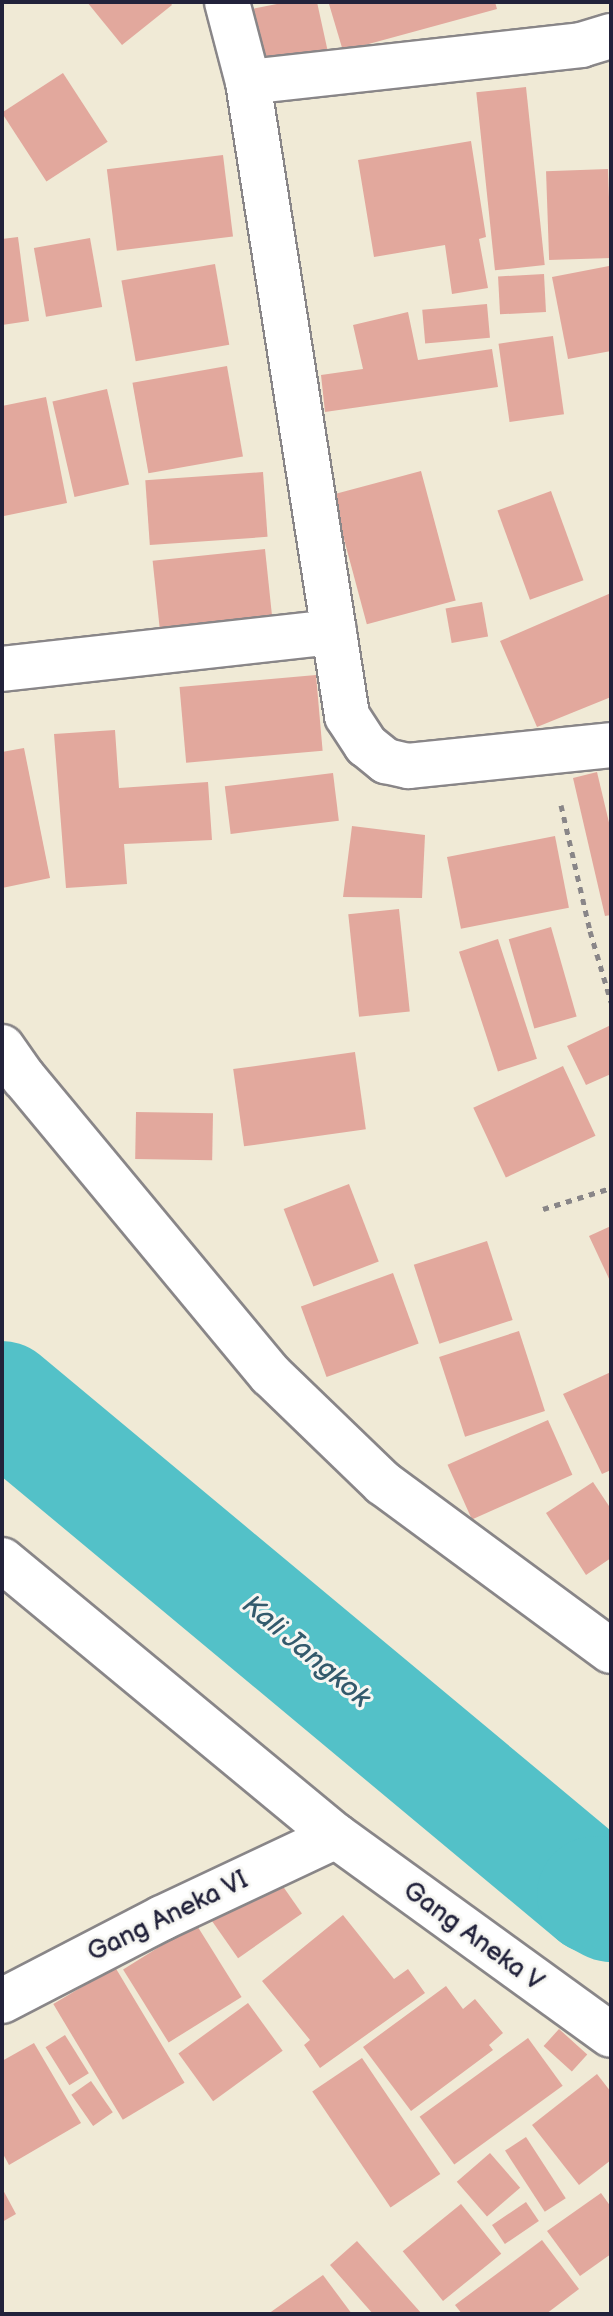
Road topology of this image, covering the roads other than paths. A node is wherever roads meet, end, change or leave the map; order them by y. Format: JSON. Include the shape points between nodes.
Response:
{"nodes":[{"id":1,"x":227,"y":2,"type":"edge"},
{"id":2,"x":611,"y":36,"type":"edge"},
{"id":3,"x":248,"y":82,"type":"junction"},
{"id":4,"x":334,"y":632,"type":"junction"},
{"id":5,"x":2,"y":669,"type":"edge"},
{"id":6,"x":611,"y":745,"type":"edge"},
{"id":7,"x":2,"y":1047,"type":"edge"},
{"id":8,"x":2,"y":1560,"type":"edge"},
{"id":9,"x":611,"y":1651,"type":"edge"},
{"id":10,"x":336,"y":1836,"type":"junction"},
{"id":11,"x":2,"y":2001,"type":"edge"},
{"id":12,"x":611,"y":2035,"type":"edge"}],
"edges":[{"from":1,"to":3,"type":"street"},
{"from":2,"to":3,"type":"street","via":[[581,45]]},
{"from":3,"to":4,"type":"street"},
{"from":4,"to":5,"type":"street"},
{"from":4,"to":6,"type":"street","via":[[347,716],[366,745],[386,761],[408,766]]},
{"from":7,"to":9,"type":"street","via":[[271,1375],[383,1483]]},
{"from":8,"to":10,"type":"street","name":"Gang Aneka V"},
{"from":10,"to":11,"type":"street","name":"Gang Aneka VI"},
{"from":10,"to":12,"type":"street","name":"Gang Aneka V"}]}
